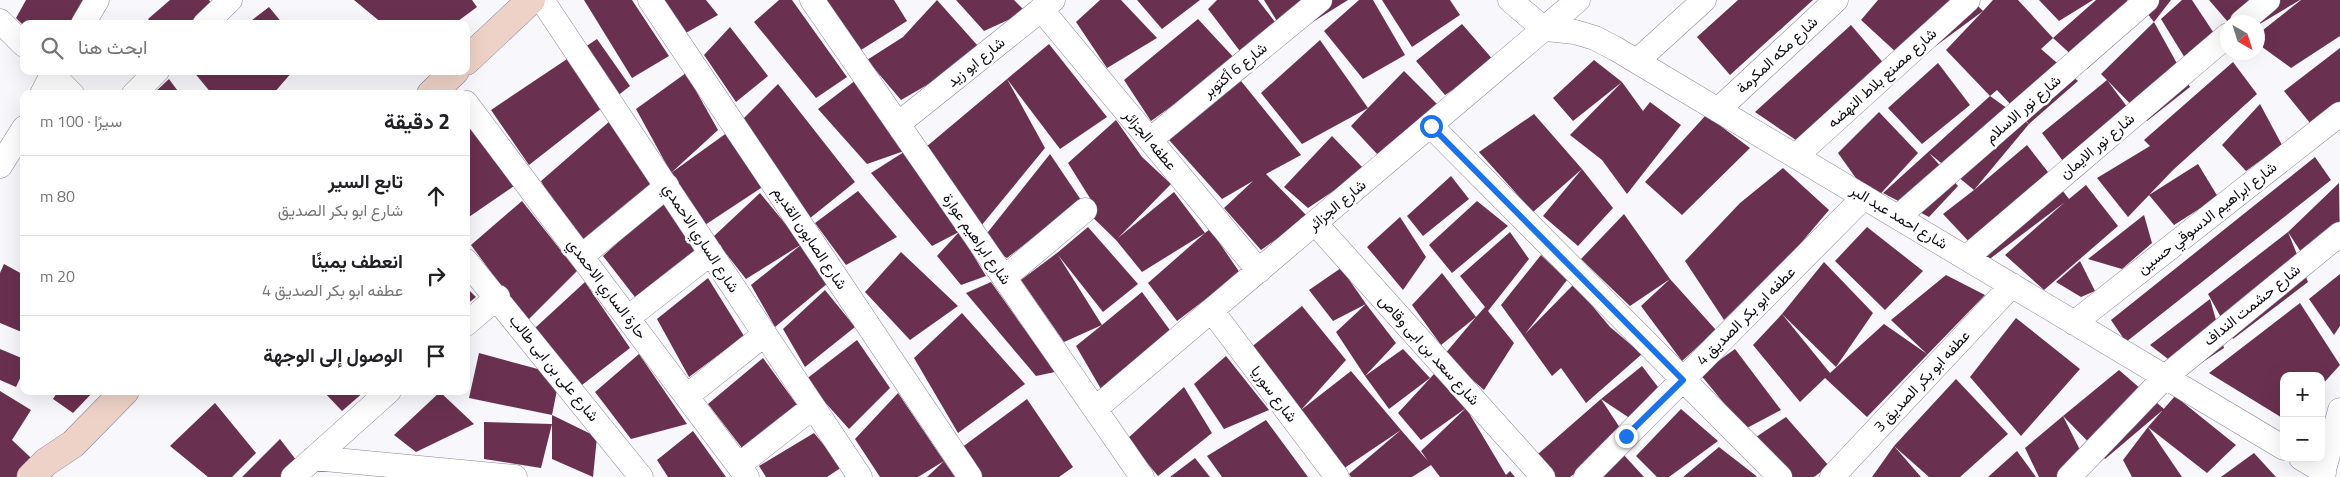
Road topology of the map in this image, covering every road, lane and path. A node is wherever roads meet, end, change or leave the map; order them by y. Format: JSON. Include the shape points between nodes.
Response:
{"nodes":[{"id":1,"x":97,"y":0,"type":"edge"},
{"id":2,"x":230,"y":0,"type":"edge"},
{"id":3,"x":531,"y":0,"type":"edge"},
{"id":4,"x":542,"y":0,"type":"edge"},
{"id":5,"x":650,"y":0,"type":"edge"},
{"id":6,"x":812,"y":0,"type":"edge"},
{"id":7,"x":1320,"y":0,"type":"edge"},
{"id":8,"x":1510,"y":0,"type":"edge"},
{"id":9,"x":1578,"y":0,"type":"edge"},
{"id":10,"x":1704,"y":0,"type":"edge"},
{"id":11,"x":1836,"y":0,"type":"edge"},
{"id":12,"x":1968,"y":0,"type":"edge"},
{"id":13,"x":2147,"y":0,"type":"edge"},
{"id":14,"x":2268,"y":0,"type":"edge"},
{"id":15,"x":1047,"y":5,"type":"edge"},
{"id":16,"x":2250,"y":15,"type":"edge"},
{"id":17,"x":84,"y":20,"type":"edge"},
{"id":18,"x":209,"y":20,"type":"edge"},
{"id":19,"x":0,"y":22,"type":"edge"},
{"id":20,"x":1546,"y":29,"type":"junction"},
{"id":21,"x":20,"y":41,"type":"edge"},
{"id":22,"x":2220,"y":42,"type":"edge"},
{"id":23,"x":1637,"y":61,"type":"junction"},
{"id":24,"x":470,"y":62,"type":"edge"},
{"id":25,"x":153,"y":75,"type":"edge"},
{"id":26,"x":50,"y":78,"type":"edge"},
{"id":27,"x":66,"y":90,"type":"edge"},
{"id":28,"x":138,"y":90,"type":"edge"},
{"id":29,"x":470,"y":107,"type":"edge"},
{"id":30,"x":1718,"y":110,"type":"junction"},
{"id":31,"x":2340,"y":114,"type":"edge"},
{"id":32,"x":898,"y":124,"type":"junction"},
{"id":33,"x":1431,"y":126,"type":"junction"},
{"id":34,"x":20,"y":134,"type":"edge"},
{"id":35,"x":1150,"y":140,"type":"junction"},
{"id":36,"x":1796,"y":156,"type":"junction"},
{"id":37,"x":0,"y":166,"type":"edge"},
{"id":38,"x":667,"y":186,"type":"junction"},
{"id":39,"x":1864,"y":197,"type":"junction"},
{"id":40,"x":1085,"y":210,"type":"dead end"},
{"id":41,"x":1898,"y":217,"type":"junction"},
{"id":42,"x":1315,"y":223,"type":"junction"},
{"id":43,"x":2340,"y":234,"type":"edge"},
{"id":44,"x":711,"y":253,"type":"junction"},
{"id":45,"x":582,"y":256,"type":"junction"},
{"id":46,"x":1966,"y":258,"type":"junction"},
{"id":47,"x":470,"y":266,"type":"edge"},
{"id":48,"x":1259,"y":271,"type":"junction"},
{"id":49,"x":1004,"y":278,"type":"junction"},
{"id":50,"x":2012,"y":286,"type":"junction"},
{"id":51,"x":498,"y":297,"type":"junction"},
{"id":52,"x":1212,"y":311,"type":"junction"},
{"id":53,"x":629,"y":317,"type":"junction"},
{"id":54,"x":470,"y":321,"type":"edge"},
{"id":55,"x":2074,"y":323,"type":"junction"},
{"id":56,"x":764,"y":334,"type":"junction"},
{"id":57,"x":2164,"y":377,"type":"junction"},
{"id":58,"x":1683,"y":380,"type":"junction"},
{"id":59,"x":121,"y":395,"type":"edge"},
{"id":60,"x":385,"y":395,"type":"edge"},
{"id":61,"x":687,"y":396,"type":"junction"},
{"id":62,"x":813,"y":407,"type":"junction"},
{"id":63,"x":1095,"y":409,"type":"junction"},
{"id":64,"x":2340,"y":410,"type":"edge"},
{"id":65,"x":73,"y":444,"type":"junction"},
{"id":66,"x":2280,"y":446,"type":"edge"},
{"id":67,"x":314,"y":458,"type":"junction"},
{"id":68,"x":2315,"y":470,"type":"edge"},
{"id":69,"x":743,"y":471,"type":"edge"},
{"id":70,"x":855,"y":475,"type":"edge"},
{"id":71,"x":31,"y":477,"type":"edge"},
{"id":72,"x":60,"y":477,"type":"edge"},
{"id":73,"x":293,"y":477,"type":"edge"},
{"id":74,"x":515,"y":477,"type":"edge"},
{"id":75,"x":641,"y":477,"type":"edge"},
{"id":76,"x":970,"y":477,"type":"edge"},
{"id":77,"x":1142,"y":477,"type":"edge"},
{"id":78,"x":1337,"y":477,"type":"edge"},
{"id":79,"x":1543,"y":477,"type":"edge"},
{"id":80,"x":1586,"y":477,"type":"edge"},
{"id":81,"x":1780,"y":477,"type":"edge"},
{"id":82,"x":1832,"y":477,"type":"edge"},
{"id":83,"x":2069,"y":477,"type":"edge"}],
"edges":[{"from":1,"to":17,"type":"street"},
{"from":2,"to":18,"type":"street"},
{"from":3,"to":24,"type":"main road"},
{"from":4,"to":38,"type":"street","name":"شارع الساري الاحمدي"},
{"from":5,"to":76,"type":"street","name":"شارع الصابون القديم"},
{"from":6,"to":32,"type":"street","name":"شارع ابراهيم عوارة"},
{"from":7,"to":35,"type":"street","name":"شارع 6 أكتوبر"},
{"from":8,"to":20,"type":"street"},
{"from":9,"to":20,"type":"street","name":"شارع الجزائر"},
{"from":10,"to":23,"type":"street"},
{"from":11,"to":30,"type":"street","name":"شارع مكه المكرمة"},
{"from":12,"to":36,"type":"street","name":"شارع مصنع بلاط النهضه"},
{"from":13,"to":41,"type":"street","name":"شارع نور الاسلام"},
{"from":14,"to":16,"type":"street"},
{"from":15,"to":32,"type":"street","name":"شارع ابو زيد"},
{"from":15,"to":35,"type":"street","name":"عطفه الجزائر"},
{"from":19,"to":21,"type":"street"},
{"from":20,"to":23,"type":"street","name":"شارع احمد عبد البر","via":[[1595,38]]},
{"from":20,"to":33,"type":"street","name":"شارع الجزائر"},
{"from":22,"to":46,"type":"street","name":"شارع نور الايمان"},
{"from":23,"to":30,"type":"street","name":"شارع احمد عبد البر"},
{"from":25,"to":28,"type":"street"},
{"from":26,"to":27,"type":"street"},
{"from":29,"to":45,"type":"street","name":"حارة الساري الاحمدي"},
{"from":30,"to":36,"type":"street","name":"شارع احمد عبد البر"},
{"from":31,"to":55,"type":"street","name":"شارع ابراهيم الدسوقي حسين"},
{"from":32,"to":49,"type":"street","name":"شارع ابراهيم عوارة"},
{"from":33,"to":42,"type":"street","name":"شارع الجزائر"},
{"from":33,"to":58,"type":"street"},
{"from":34,"to":37,"type":"street"},
{"from":35,"to":48,"type":"street","name":"عطفه الجزائر"},
{"from":36,"to":39,"type":"street","name":"شارع احمد عبد البر"},
{"from":38,"to":44,"type":"street","name":"شارع الساري الاحمدي"},
{"from":38,"to":45,"type":"street"},
{"from":39,"to":41,"type":"street","name":"شارع احمد عبد البر"},
{"from":39,"to":58,"type":"street","name":"عطفه ابو بكر الصديق 4"},
{"from":40,"to":49,"type":"street"},
{"from":41,"to":46,"type":"street","name":"شارع احمد عبد البر"},
{"from":42,"to":48,"type":"street","name":"شارع الجزائر"},
{"from":42,"to":79,"type":"street","name":"شارع سعد بن ابى وقاص"},
{"from":43,"to":57,"type":"street","name":"شارع حشمت النداف"},
{"from":44,"to":53,"type":"street"},
{"from":44,"to":56,"type":"street","name":"شارع الساري الاحمدي"},
{"from":45,"to":53,"type":"street","name":"حارة الساري الاحمدي"},
{"from":46,"to":50,"type":"street","name":"شارع احمد عبد البر"},
{"from":47,"to":51,"type":"street","name":"شارع على بن ابى طالب"},
{"from":48,"to":52,"type":"street","name":"شارع الجزائر"},
{"from":49,"to":63,"type":"street","name":"شارع ابراهيم عوارة"},
{"from":50,"to":55,"type":"street","name":"شارع احمد عبد البر"},
{"from":50,"to":82,"type":"street","name":"عطفه ابو بكر الصديق 3"},
{"from":51,"to":54,"type":"street"},
{"from":51,"to":75,"type":"street","name":"شارع على بن ابى طالب"},
{"from":52,"to":63,"type":"street","name":"شارع الجزائر"},
{"from":52,"to":78,"type":"street","name":"شارع سوريا"},
{"from":53,"to":61,"type":"street","name":"حارة الساري الاحمدي"},
{"from":55,"to":57,"type":"street","name":"شارع احمد عبد البر"},
{"from":56,"to":61,"type":"street"},
{"from":56,"to":62,"type":"street","name":"شارع الساري الاحمدي"},
{"from":57,"to":66,"type":"street","name":"شارع احمد عبد البر"},
{"from":57,"to":83,"type":"street","name":"شارع حشمت النداف"},
{"from":58,"to":80,"type":"street","name":"عطفه ابو بكر الصديق 4"},
{"from":58,"to":81,"type":"street"},
{"from":59,"to":65,"type":"main road"},
{"from":60,"to":67,"type":"street"},
{"from":61,"to":69,"type":"street","name":"حارة الساري الاحمدي"},
{"from":62,"to":69,"type":"street"},
{"from":62,"to":70,"type":"street","name":"شارع الساري الاحمدي"},
{"from":63,"to":77,"type":"street","name":"شارع ابراهيم عوارة"},
{"from":64,"to":68,"type":"street"},
{"from":65,"to":71,"type":"main road","via":[[46,462]]},
{"from":65,"to":72,"type":"main road"},
{"from":67,"to":73,"type":"street"},
{"from":67,"to":74,"type":"street"}]}
